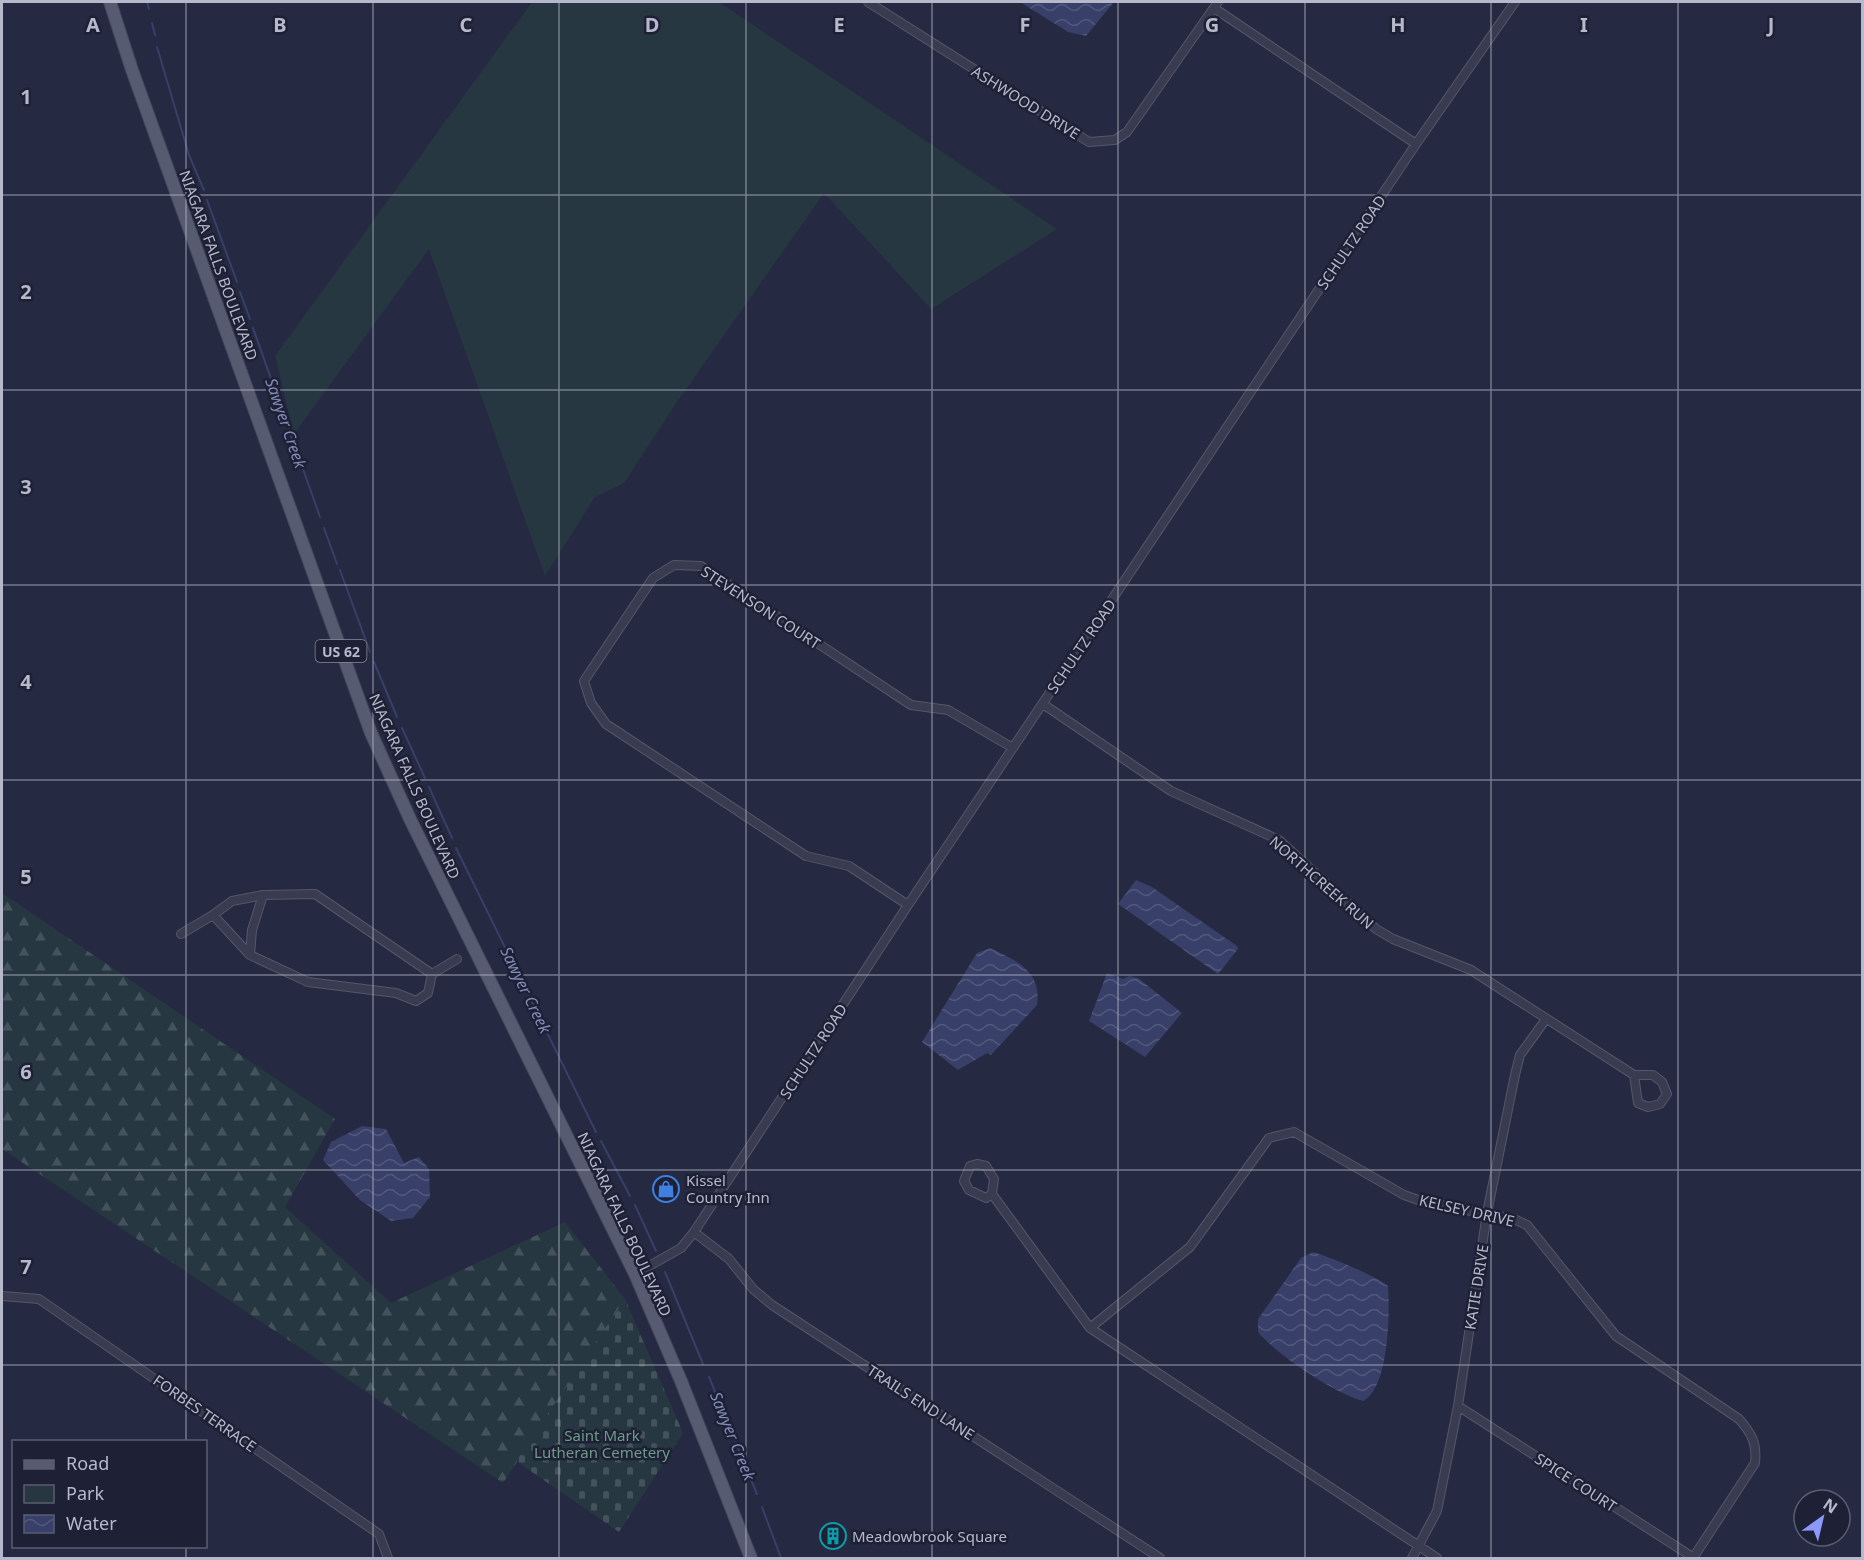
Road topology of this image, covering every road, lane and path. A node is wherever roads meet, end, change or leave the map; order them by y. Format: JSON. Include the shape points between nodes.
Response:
{"nodes":[{"id":1,"x":110,"y":2,"type":"edge"},
{"id":2,"x":868,"y":2,"type":"edge"},
{"id":3,"x":1515,"y":2,"type":"edge"},
{"id":4,"x":1216,"y":5,"type":"edge"},
{"id":5,"x":1416,"y":144,"type":"junction"},
{"id":6,"x":1043,"y":704,"type":"junction"},
{"id":7,"x":1013,"y":748,"type":"junction"},
{"id":8,"x":263,"y":895,"type":"junction"},
{"id":9,"x":908,"y":905,"type":"junction"},
{"id":10,"x":213,"y":915,"type":"junction"},
{"id":11,"x":181,"y":934,"type":"dead end"},
{"id":12,"x":250,"y":955,"type":"junction"},
{"id":13,"x":457,"y":959,"type":"dead end"},
{"id":14,"x":432,"y":974,"type":"junction"},
{"id":15,"x":1546,"y":1019,"type":"junction"},
{"id":16,"x":1634,"y":1076,"type":"junction"},
{"id":17,"x":992,"y":1194,"type":"junction"},
{"id":18,"x":1487,"y":1213,"type":"junction"},
{"id":19,"x":694,"y":1232,"type":"junction"},
{"id":20,"x":634,"y":1274,"type":"junction"},
{"id":21,"x":2,"y":1296,"type":"edge"},
{"id":22,"x":1090,"y":1328,"type":"junction"},
{"id":23,"x":1458,"y":1406,"type":"junction"},
{"id":24,"x":1420,"y":1547,"type":"junction"},
{"id":25,"x":388,"y":1558,"type":"edge"},
{"id":26,"x":751,"y":1558,"type":"edge"},
{"id":27,"x":1160,"y":1558,"type":"edge"},
{"id":28,"x":1412,"y":1558,"type":"edge"},
{"id":29,"x":1437,"y":1558,"type":"edge"},
{"id":30,"x":1694,"y":1558,"type":"edge"}],
"edges":[{"from":1,"to":20,"type":"main road","name":"NIAGARA FALLS BOULEVARD","number":"US 62","via":[[371,733]]},
{"from":2,"to":4,"type":"street","name":"ASHWOOD DRIVE","via":[[1089,142],[1115,140],[1127,132]]},
{"from":3,"to":5,"type":"street","name":"SCHULTZ ROAD"},
{"from":4,"to":5,"type":"street","name":"ASHWOOD DRIVE"},
{"from":5,"to":6,"type":"street","name":"SCHULTZ ROAD"},
{"from":6,"to":7,"type":"street","name":"SCHULTZ ROAD"},
{"from":6,"to":15,"type":"street","name":"NORTHCREEK RUN","via":[[1171,791],[1279,840],[1376,929],[1471,969]]},
{"from":7,"to":9,"type":"street","name":"SCHULTZ ROAD"},
{"from":7,"to":9,"type":"street","name":"STEVENSON COURT","via":[[948,710],[911,705],[701,566],[674,565],[653,578],[584,681],[591,703],[606,724],[806,856],[849,866]]},
{"from":8,"to":10,"type":"street","via":[[232,901]]},
{"from":8,"to":12,"type":"street","via":[[252,930]]},
{"from":8,"to":14,"type":"street","via":[[315,894]]},
{"from":9,"to":19,"type":"street","name":"SCHULTZ ROAD"},
{"from":10,"to":11,"type":"street"},
{"from":10,"to":12,"type":"street"},
{"from":12,"to":14,"type":"street","via":[[308,982],[396,993],[416,1001],[428,993]]},
{"from":13,"to":14,"type":"street"},
{"from":15,"to":16,"type":"street","name":"NORTHCREEK RUN"},
{"from":15,"to":18,"type":"street","name":"KATIE DRIVE","via":[[1520,1055]]},
{"from":16,"to":16,"type":"street","name":"NORTHCREEK RUN","via":[[1653,1075],[1662,1082],[1667,1094],[1660,1104],[1648,1107],[1638,1103]]},
{"from":17,"to":17,"type":"street","via":[[994,1179],[986,1166],[970,1166],[964,1181],[969,1190],[986,1198]]},
{"from":17,"to":22,"type":"street"},
{"from":18,"to":22,"type":"street","name":"KELSEY DRIVE","via":[[1404,1195],[1306,1138],[1294,1132],[1282,1133],[1269,1138],[1190,1247]]},
{"from":18,"to":23,"type":"street","name":"KATIE DRIVE"},
{"from":18,"to":30,"type":"street","name":"KELSEY DRIVE","via":[[1527,1225],[1616,1336],[1739,1419],[1751,1432],[1756,1447],[1755,1463]]},
{"from":19,"to":20,"type":"street","name":"SCHULTZ ROAD","via":[[681,1248]]},
{"from":19,"to":27,"type":"street","name":"TRAILS END LANE","via":[[729,1259],[772,1305]]},
{"from":20,"to":26,"type":"main road","name":"NIAGARA FALLS BOULEVARD","number":"US 62"},
{"from":21,"to":25,"type":"street","name":"FORBES TERRACE","via":[[39,1299],[379,1534]]},
{"from":22,"to":24,"type":"street"},
{"from":23,"to":24,"type":"street","name":"KATIE DRIVE","via":[[1437,1511]]},
{"from":23,"to":30,"type":"street","name":"SPICE COURT"},
{"from":24,"to":28,"type":"street","name":"KATIE DRIVE"},
{"from":24,"to":29,"type":"street"}]}
